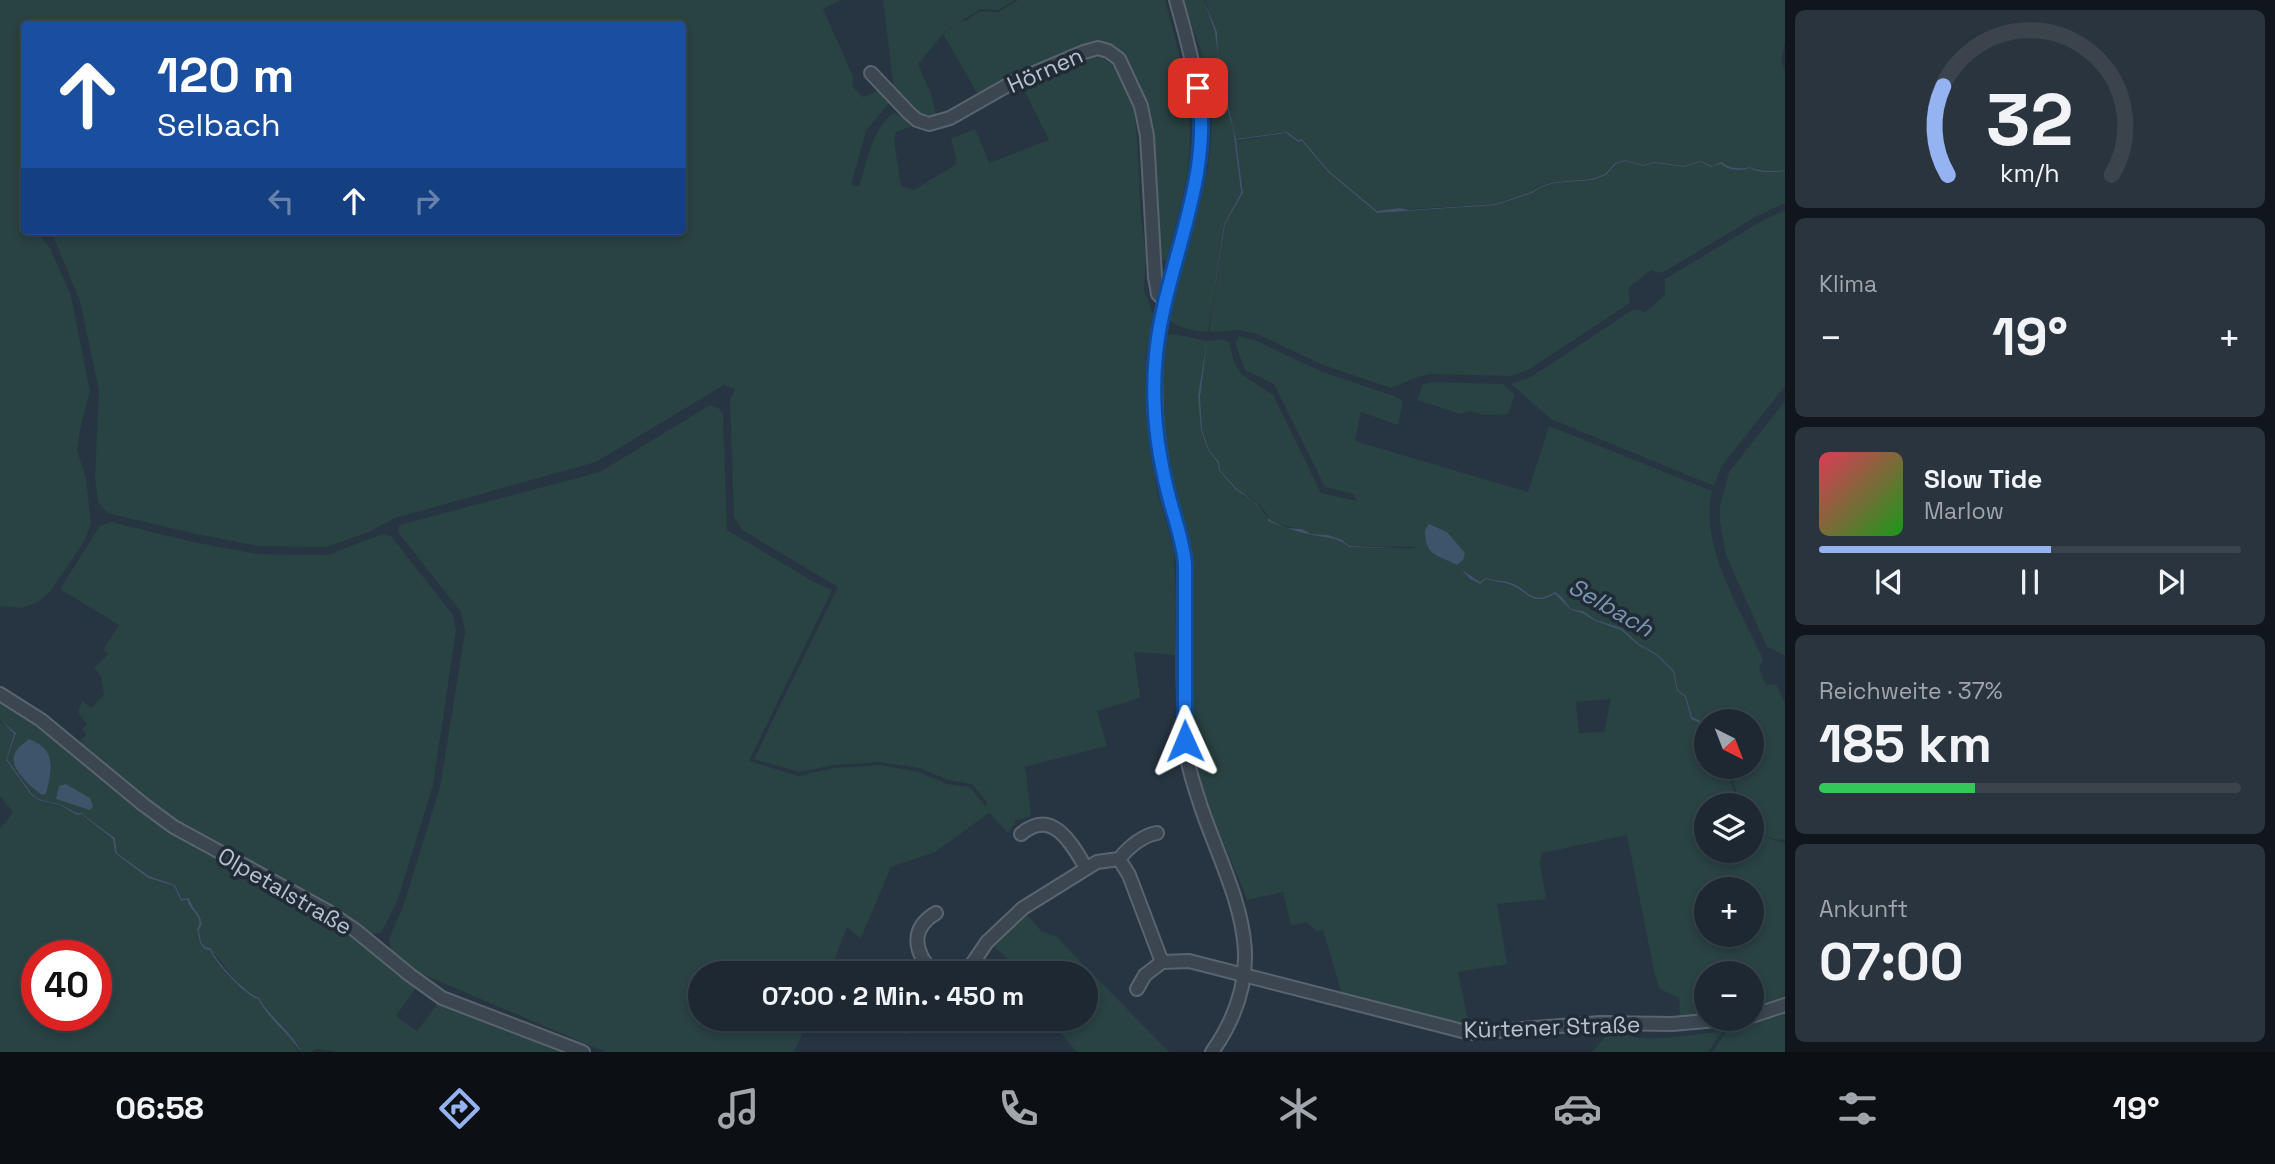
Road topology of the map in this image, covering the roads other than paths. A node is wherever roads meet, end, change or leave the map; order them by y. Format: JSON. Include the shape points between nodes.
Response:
{"nodes":[{"id":1,"x":1176,"y":0,"type":"edge"},
{"id":2,"x":871,"y":73,"type":"dead end"},
{"id":3,"x":1165,"y":301,"type":"junction"},
{"id":4,"x":0,"y":694,"type":"edge"},
{"id":5,"x":1157,"y":833,"type":"dead end"},
{"id":6,"x":1021,"y":834,"type":"dead end"},
{"id":7,"x":1119,"y":859,"type":"junction"},
{"id":8,"x":1086,"y":868,"type":"junction"},
{"id":9,"x":936,"y":913,"type":"dead end"},
{"id":10,"x":925,"y":961,"type":"edge"},
{"id":11,"x":974,"y":961,"type":"edge"},
{"id":12,"x":1162,"y":962,"type":"junction"},
{"id":13,"x":1245,"y":974,"type":"junction"},
{"id":14,"x":1137,"y":989,"type":"dead end"},
{"id":15,"x":1785,"y":1005,"type":"edge"},
{"id":16,"x":1764,"y":1012,"type":"edge"},
{"id":17,"x":1694,"y":1022,"type":"edge"},
{"id":18,"x":583,"y":1052,"type":"edge"},
{"id":19,"x":1212,"y":1052,"type":"edge"}],
"edges":[{"from":1,"to":3,"type":"street","via":[[1195,72],[1201,133],[1194,191]]},
{"from":2,"to":3,"type":"street","name":"Hörnen","via":[[909,113],[929,124],[1084,52],[1098,48],[1119,59],[1141,106],[1147,136],[1155,277],[1158,294]]},
{"from":3,"to":13,"type":"street","via":[[1156,356],[1156,417],[1185,564],[1186,751],[1241,915]]},
{"from":4,"to":18,"type":"street","name":"Olpetalstraße","via":[[41,720],[174,827],[328,912],[442,998]]},
{"from":5,"to":7,"type":"street","via":[[1127,848]]},
{"from":6,"to":8,"type":"street","via":[[1031,825],[1052,827],[1068,838]]},
{"from":7,"to":8,"type":"street"},
{"from":7,"to":12,"type":"street"},
{"from":8,"to":11,"type":"street","via":[[1007,921]]},
{"from":9,"to":10,"type":"street","via":[[919,927],[917,938]]},
{"from":12,"to":13,"type":"street","name":"Kürtener Straße","via":[[1189,961]]},
{"from":12,"to":14,"type":"street","via":[[1145,975]]},
{"from":13,"to":17,"type":"street","name":"Kürtener Straße","via":[[1470,1033],[1600,1023]]},
{"from":13,"to":19,"type":"street","via":[[1237,1007]]},
{"from":15,"to":16,"type":"street"}]}
